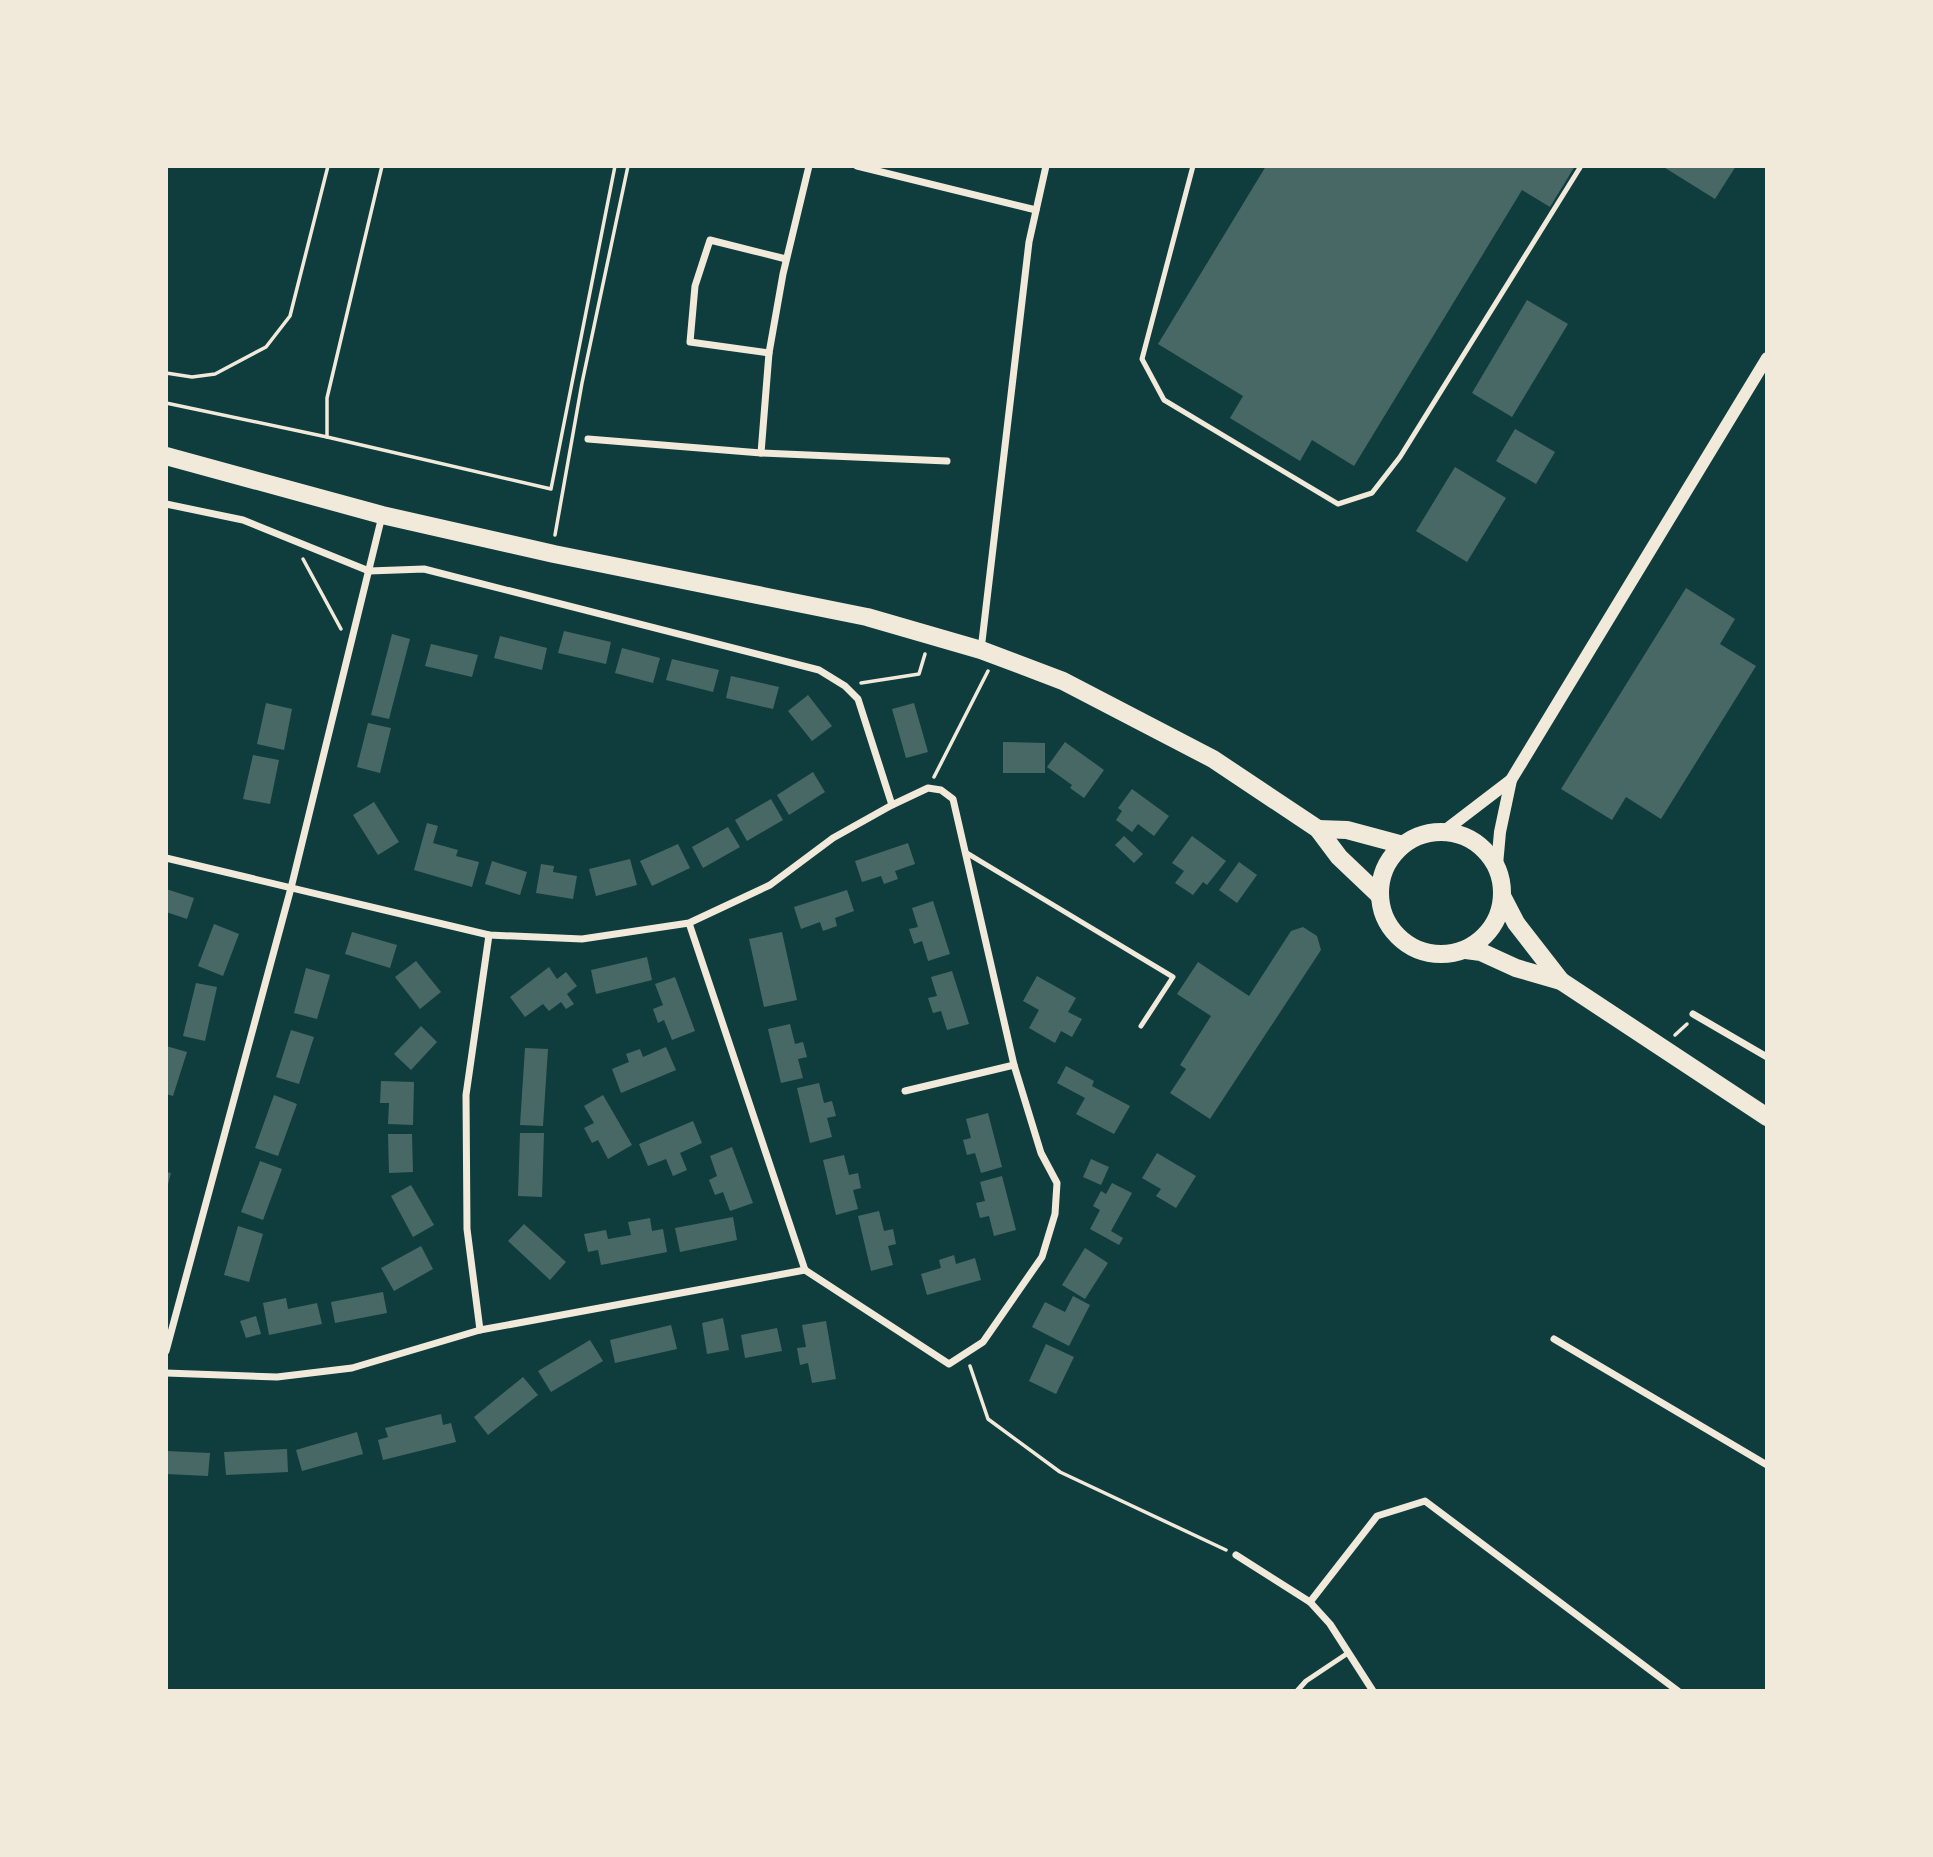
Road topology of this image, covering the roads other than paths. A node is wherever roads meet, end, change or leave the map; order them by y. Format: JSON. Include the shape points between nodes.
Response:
{"nodes":[{"id":1,"x":809,"y":166,"type":"edge"},
{"id":2,"x":857,"y":166,"type":"edge"},
{"id":3,"x":1046,"y":166,"type":"edge"},
{"id":4,"x":1193,"y":166,"type":"edge"},
{"id":5,"x":1581,"y":166,"type":"edge"},
{"id":6,"x":1036,"y":210,"type":"junction"},
{"id":7,"x":786,"y":259,"type":"junction"},
{"id":8,"x":769,"y":353,"type":"junction"},
{"id":9,"x":1767,"y":358,"type":"edge"},
{"id":10,"x":588,"y":439,"type":"dead end"},
{"id":11,"x":761,"y":453,"type":"junction"},
{"id":12,"x":166,"y":456,"type":"edge"},
{"id":13,"x":947,"y":461,"type":"dead end"},
{"id":14,"x":166,"y":504,"type":"edge"},
{"id":15,"x":382,"y":515,"type":"junction"},
{"id":16,"x":369,"y":571,"type":"junction"},
{"id":17,"x":988,"y":653,"type":"junction"},
{"id":18,"x":1510,"y":780,"type":"junction"},
{"id":19,"x":892,"y":805,"type":"junction"},
{"id":20,"x":1318,"y":829,"type":"junction"},
{"id":21,"x":1443,"y":832,"type":"junction"},
{"id":22,"x":1403,"y":845,"type":"junction"},
{"id":23,"x":965,"y":852,"type":"junction"},
{"id":24,"x":166,"y":858,"type":"edge"},
{"id":25,"x":1497,"y":866,"type":"junction"},
{"id":26,"x":291,"y":888,"type":"junction"},
{"id":27,"x":1380,"y":896,"type":"junction"},
{"id":28,"x":1503,"y":898,"type":"junction"},
{"id":29,"x":689,"y":923,"type":"junction"},
{"id":30,"x":489,"y":935,"type":"junction"},
{"id":31,"x":1466,"y":950,"type":"junction"},
{"id":32,"x":1561,"y":981,"type":"junction"},
{"id":33,"x":1693,"y":1014,"type":"dead end"},
{"id":34,"x":1141,"y":1026,"type":"dead end"},
{"id":35,"x":1767,"y":1057,"type":"edge"},
{"id":36,"x":1014,"y":1065,"type":"junction"},
{"id":37,"x":905,"y":1091,"type":"dead end"},
{"id":38,"x":1767,"y":1117,"type":"edge"},
{"id":39,"x":806,"y":1269,"type":"junction"},
{"id":40,"x":480,"y":1330,"type":"junction"},
{"id":41,"x":1554,"y":1339,"type":"dead end"},
{"id":42,"x":166,"y":1351,"type":"edge"},
{"id":43,"x":166,"y":1373,"type":"edge"},
{"id":44,"x":1767,"y":1465,"type":"edge"},
{"id":45,"x":1236,"y":1555,"type":"road end"},
{"id":46,"x":1310,"y":1602,"type":"junction"},
{"id":47,"x":1348,"y":1653,"type":"junction"},
{"id":48,"x":1297,"y":1691,"type":"edge"},
{"id":49,"x":1373,"y":1691,"type":"edge"},
{"id":50,"x":1678,"y":1691,"type":"edge"}],
"edges":[{"from":1,"to":7,"type":"street"},
{"from":2,"to":6,"type":"street"},
{"from":3,"to":6,"type":"street"},
{"from":4,"to":5,"type":"lane","via":[[1142,359],[1164,400],[1338,504],[1372,493],[1400,457]]},
{"from":6,"to":17,"type":"street","via":[[1029,242]]},
{"from":7,"to":8,"type":"street"},
{"from":7,"to":8,"type":"street","via":[[710,240],[695,286],[690,342]]},
{"from":8,"to":11,"type":"street"},
{"from":9,"to":18,"type":"street"},
{"from":10,"to":11,"type":"street"},
{"from":11,"to":13,"type":"street"},
{"from":12,"to":15,"type":"main road"},
{"from":14,"to":16,"type":"street","via":[[243,520]]},
{"from":15,"to":16,"type":"street"},
{"from":15,"to":17,"type":"main road","via":[[554,554],[756,592],[930,634]]},
{"from":16,"to":19,"type":"street","via":[[424,569],[819,670],[858,699]]},
{"from":16,"to":26,"type":"street"},
{"from":17,"to":20,"type":"main road","via":[[1063,681],[1213,759]]},
{"from":18,"to":21,"type":"street"},
{"from":18,"to":25,"type":"street"},
{"from":19,"to":23,"type":"street","via":[[928,788],[941,790],[953,799]]},
{"from":19,"to":29,"type":"street","via":[[833,838],[770,885]]},
{"from":20,"to":22,"type":"main road","via":[[1347,830]]},
{"from":20,"to":27,"type":"main road","via":[[1339,857]]},
{"from":21,"to":22,"type":"main road","via":[[1419,836]]},
{"from":21,"to":25,"type":"main road","via":[[1474,841]]},
{"from":22,"to":27,"type":"main road","via":[[1385,868]]},
{"from":23,"to":34,"type":"lane","via":[[1173,977]]},
{"from":23,"to":36,"type":"street"},
{"from":24,"to":26,"type":"street"},
{"from":25,"to":28,"type":"main road"},
{"from":26,"to":30,"type":"street"},
{"from":26,"to":42,"type":"street"},
{"from":27,"to":31,"type":"main road","via":[[1390,928],[1416,950],[1441,954]]},
{"from":28,"to":31,"type":"main road","via":[[1492,929]]},
{"from":28,"to":32,"type":"main road","via":[[1516,923]]},
{"from":29,"to":30,"type":"street","via":[[583,939]]},
{"from":29,"to":39,"type":"street"},
{"from":30,"to":40,"type":"street","via":[[466,1095],[467,1229]]},
{"from":31,"to":32,"type":"main road"},
{"from":32,"to":38,"type":"main road"},
{"from":33,"to":35,"type":"street"},
{"from":36,"to":37,"type":"street"},
{"from":36,"to":39,"type":"street","via":[[1041,1153],[1057,1183],[1055,1214],[1042,1256],[983,1342],[950,1364]]},
{"from":39,"to":40,"type":"street"},
{"from":40,"to":43,"type":"street","via":[[352,1368],[277,1377]]},
{"from":41,"to":44,"type":"street"},
{"from":45,"to":46,"type":"street"},
{"from":46,"to":47,"type":"street"},
{"from":46,"to":50,"type":"street","via":[[1377,1516],[1425,1501]]},
{"from":47,"to":48,"type":"lane"},
{"from":47,"to":49,"type":"street"}]}
